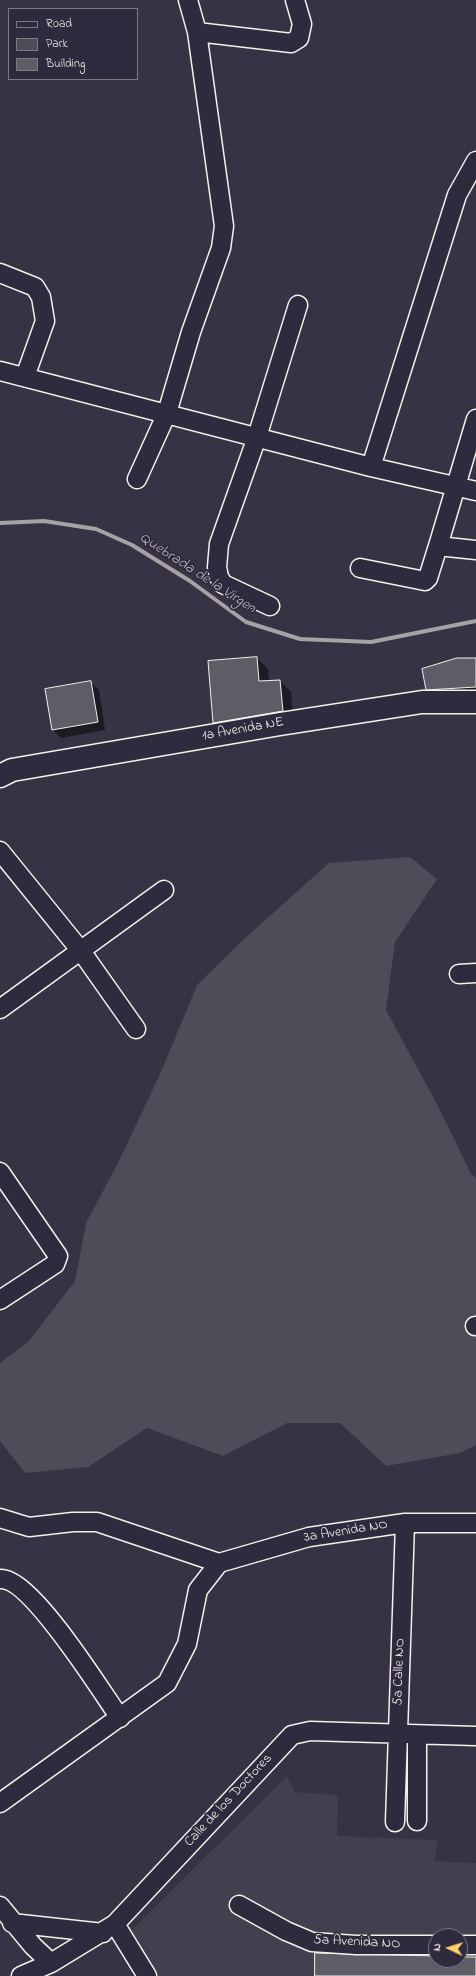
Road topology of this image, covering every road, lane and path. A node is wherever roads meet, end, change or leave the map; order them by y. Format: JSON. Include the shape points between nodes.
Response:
{"nodes":[{"id":1,"x":188,"y":0,"type":"edge"},
{"id":2,"x":295,"y":0,"type":"edge"},
{"id":3,"x":197,"y":32,"type":"junction"},
{"id":4,"x":476,"y":161,"type":"edge"},
{"id":5,"x":0,"y":273,"type":"edge"},
{"id":6,"x":298,"y":305,"type":"dead end"},
{"id":7,"x":0,"y":371,"type":"edge"},
{"id":8,"x":25,"y":377,"type":"junction"},
{"id":9,"x":167,"y":413,"type":"junction"},
{"id":10,"x":476,"y":419,"type":"edge"},
{"id":11,"x":257,"y":437,"type":"junction"},
{"id":12,"x":371,"y":467,"type":"junction"},
{"id":13,"x":137,"y":479,"type":"dead end"},
{"id":14,"x":456,"y":488,"type":"junction"},
{"id":15,"x":476,"y":491,"type":"edge"},
{"id":16,"x":438,"y":546,"type":"junction"},
{"id":17,"x":476,"y":550,"type":"edge"},
{"id":18,"x":360,"y":568,"type":"dead end"},
{"id":19,"x":270,"y":606,"type":"dead end"},
{"id":20,"x":476,"y":702,"type":"edge"},
{"id":21,"x":4,"y":771,"type":"edge"},
{"id":22,"x":0,"y":851,"type":"edge"},
{"id":23,"x":164,"y":890,"type":"dead end"},
{"id":24,"x":80,"y":950,"type":"junction"},
{"id":25,"x":0,"y":1009,"type":"edge"},
{"id":26,"x":136,"y":1028,"type":"dead end"},
{"id":27,"x":0,"y":1172,"type":"edge"},
{"id":28,"x":0,"y":1300,"type":"edge"},
{"id":29,"x":0,"y":1518,"type":"edge"},
{"id":30,"x":405,"y":1523,"type":"junction"},
{"id":31,"x":476,"y":1523,"type":"edge"},
{"id":32,"x":219,"y":1563,"type":"junction"},
{"id":33,"x":0,"y":1579,"type":"edge"},
{"id":34,"x":120,"y":1718,"type":"junction"},
{"id":35,"x":398,"y":1734,"type":"junction"},
{"id":36,"x":417,"y":1735,"type":"junction"},
{"id":37,"x":476,"y":1736,"type":"edge"},
{"id":38,"x":0,"y":1803,"type":"edge"},
{"id":39,"x":417,"y":1821,"type":"dead end"},
{"id":40,"x":395,"y":1822,"type":"dead end"},
{"id":41,"x":240,"y":1905,"type":"dead end"},
{"id":42,"x":0,"y":1906,"type":"edge"},
{"id":43,"x":12,"y":1923,"type":"junction"},
{"id":44,"x":109,"y":1928,"type":"junction"},
{"id":45,"x":428,"y":1945,"type":"edge"},
{"id":46,"x":51,"y":1963,"type":"junction"},
{"id":47,"x":21,"y":1976,"type":"edge"},
{"id":48,"x":147,"y":1976,"type":"edge"}],
"edges":[{"from":1,"to":3,"type":"street"},
{"from":2,"to":3,"type":"street","via":[[302,24],[299,38],[290,43]]},
{"from":3,"to":9,"type":"street","via":[[224,226],[222,248],[191,332]]},
{"from":4,"to":12,"type":"street","via":[[457,195]]},
{"from":5,"to":8,"type":"street","via":[[35,287],[41,297],[45,321]]},
{"from":6,"to":11,"type":"street"},
{"from":7,"to":8,"type":"street"},
{"from":8,"to":9,"type":"street"},
{"from":9,"to":11,"type":"street"},
{"from":9,"to":13,"type":"street"},
{"from":10,"to":14,"type":"street"},
{"from":11,"to":12,"type":"street"},
{"from":11,"to":19,"type":"street","via":[[219,544],[217,567],[223,584]]},
{"from":12,"to":14,"type":"street"},
{"from":14,"to":15,"type":"street"},
{"from":14,"to":16,"type":"street"},
{"from":16,"to":17,"type":"street"},
{"from":16,"to":18,"type":"street","via":[[425,581]]},
{"from":20,"to":21,"type":"main road","name":"1a Avenida NE","via":[[422,702]]},
{"from":22,"to":24,"type":"street"},
{"from":23,"to":24,"type":"street"},
{"from":24,"to":25,"type":"street"},
{"from":24,"to":26,"type":"street"},
{"from":27,"to":28,"type":"street","via":[[58,1256],[55,1264]]},
{"from":29,"to":32,"type":"street","via":[[29,1527],[97,1522]]},
{"from":30,"to":31,"type":"street","name":"3a Avenida NO"},
{"from":30,"to":32,"type":"street","name":"3a Avenida NO","via":[[309,1537]]},
{"from":30,"to":35,"type":"street","name":"5a Calle NO"},
{"from":32,"to":34,"type":"street","via":[[198,1590],[187,1644],[167,1683]]},
{"from":33,"to":34,"type":"street","via":[[21,1587],[50,1616]]},
{"from":34,"to":38,"type":"street"},
{"from":35,"to":36,"type":"street","name":"Calle de los Doctores"},
{"from":35,"to":40,"type":"street","name":"5a Calle NO"},
{"from":35,"to":44,"type":"street","name":"Calle de los Doctores","via":[[310,1731],[292,1735]]},
{"from":36,"to":37,"type":"street","name":"Calle de los Doctores"},
{"from":36,"to":39,"type":"street"},
{"from":41,"to":45,"type":"street","name":"5a Avenida NO","via":[[286,1931],[312,1942]]},
{"from":42,"to":43,"type":"street"},
{"from":43,"to":44,"type":"street"},
{"from":43,"to":46,"type":"street"},
{"from":44,"to":46,"type":"street","name":"Calle de los Doctores"},
{"from":44,"to":48,"type":"street"},
{"from":46,"to":47,"type":"street","name":"Calle de los Doctores"}]}
